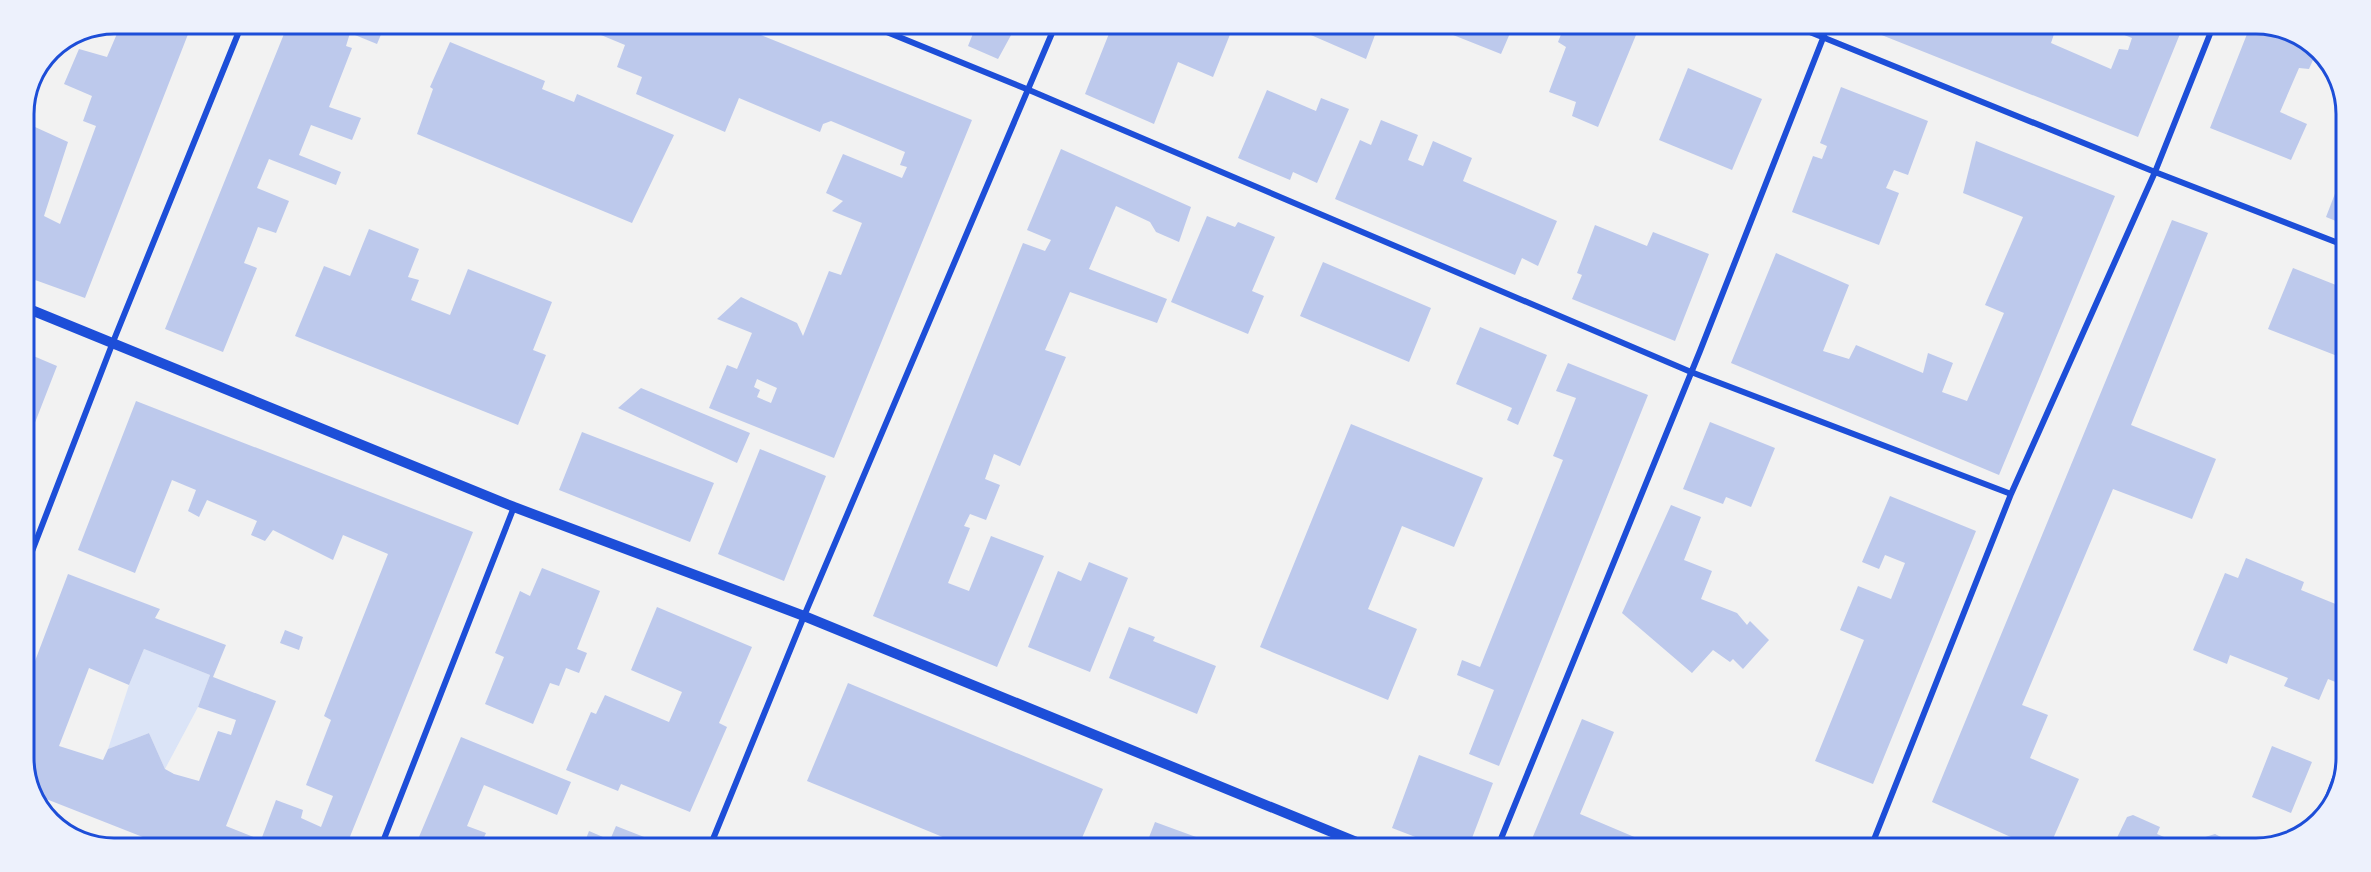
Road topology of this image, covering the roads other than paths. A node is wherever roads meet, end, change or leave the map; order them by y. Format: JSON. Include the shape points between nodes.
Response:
{"nodes":[{"id":1,"x":238,"y":34,"type":"edge"},
{"id":2,"x":892,"y":34,"type":"edge"},
{"id":3,"x":1052,"y":34,"type":"edge"},
{"id":4,"x":1815,"y":34,"type":"edge"},
{"id":5,"x":1824,"y":34,"type":"edge"},
{"id":6,"x":2210,"y":34,"type":"edge"},
{"id":7,"x":1823,"y":37,"type":"junction"},
{"id":8,"x":1029,"y":90,"type":"junction"},
{"id":9,"x":2156,"y":172,"type":"junction"},
{"id":10,"x":2336,"y":242,"type":"edge"},
{"id":11,"x":34,"y":311,"type":"edge"},
{"id":12,"x":113,"y":342,"type":"junction"},
{"id":13,"x":1691,"y":372,"type":"junction"},
{"id":14,"x":2011,"y":494,"type":"junction"},
{"id":15,"x":514,"y":507,"type":"junction"},
{"id":16,"x":35,"y":544,"type":"edge"},
{"id":17,"x":804,"y":616,"type":"junction"},
{"id":18,"x":384,"y":838,"type":"edge"},
{"id":19,"x":713,"y":838,"type":"edge"},
{"id":20,"x":1346,"y":838,"type":"edge"},
{"id":21,"x":1501,"y":838,"type":"edge"},
{"id":22,"x":1875,"y":838,"type":"edge"}],
"edges":[{"from":1,"to":12,"type":"street"},
{"from":2,"to":8,"type":"street"},
{"from":3,"to":8,"type":"street"},
{"from":4,"to":7,"type":"street"},
{"from":5,"to":7,"type":"street"},
{"from":6,"to":9,"type":"street"},
{"from":7,"to":9,"type":"street"},
{"from":7,"to":13,"type":"street"},
{"from":8,"to":13,"type":"street"},
{"from":8,"to":17,"type":"street"},
{"from":9,"to":10,"type":"street"},
{"from":9,"to":14,"type":"street"},
{"from":11,"to":12,"type":"street"},
{"from":12,"to":15,"type":"street"},
{"from":12,"to":16,"type":"street"},
{"from":13,"to":14,"type":"street"},
{"from":13,"to":21,"type":"street"},
{"from":14,"to":22,"type":"street"},
{"from":15,"to":17,"type":"street"},
{"from":15,"to":18,"type":"street"},
{"from":17,"to":19,"type":"street"},
{"from":17,"to":20,"type":"street"}]}
